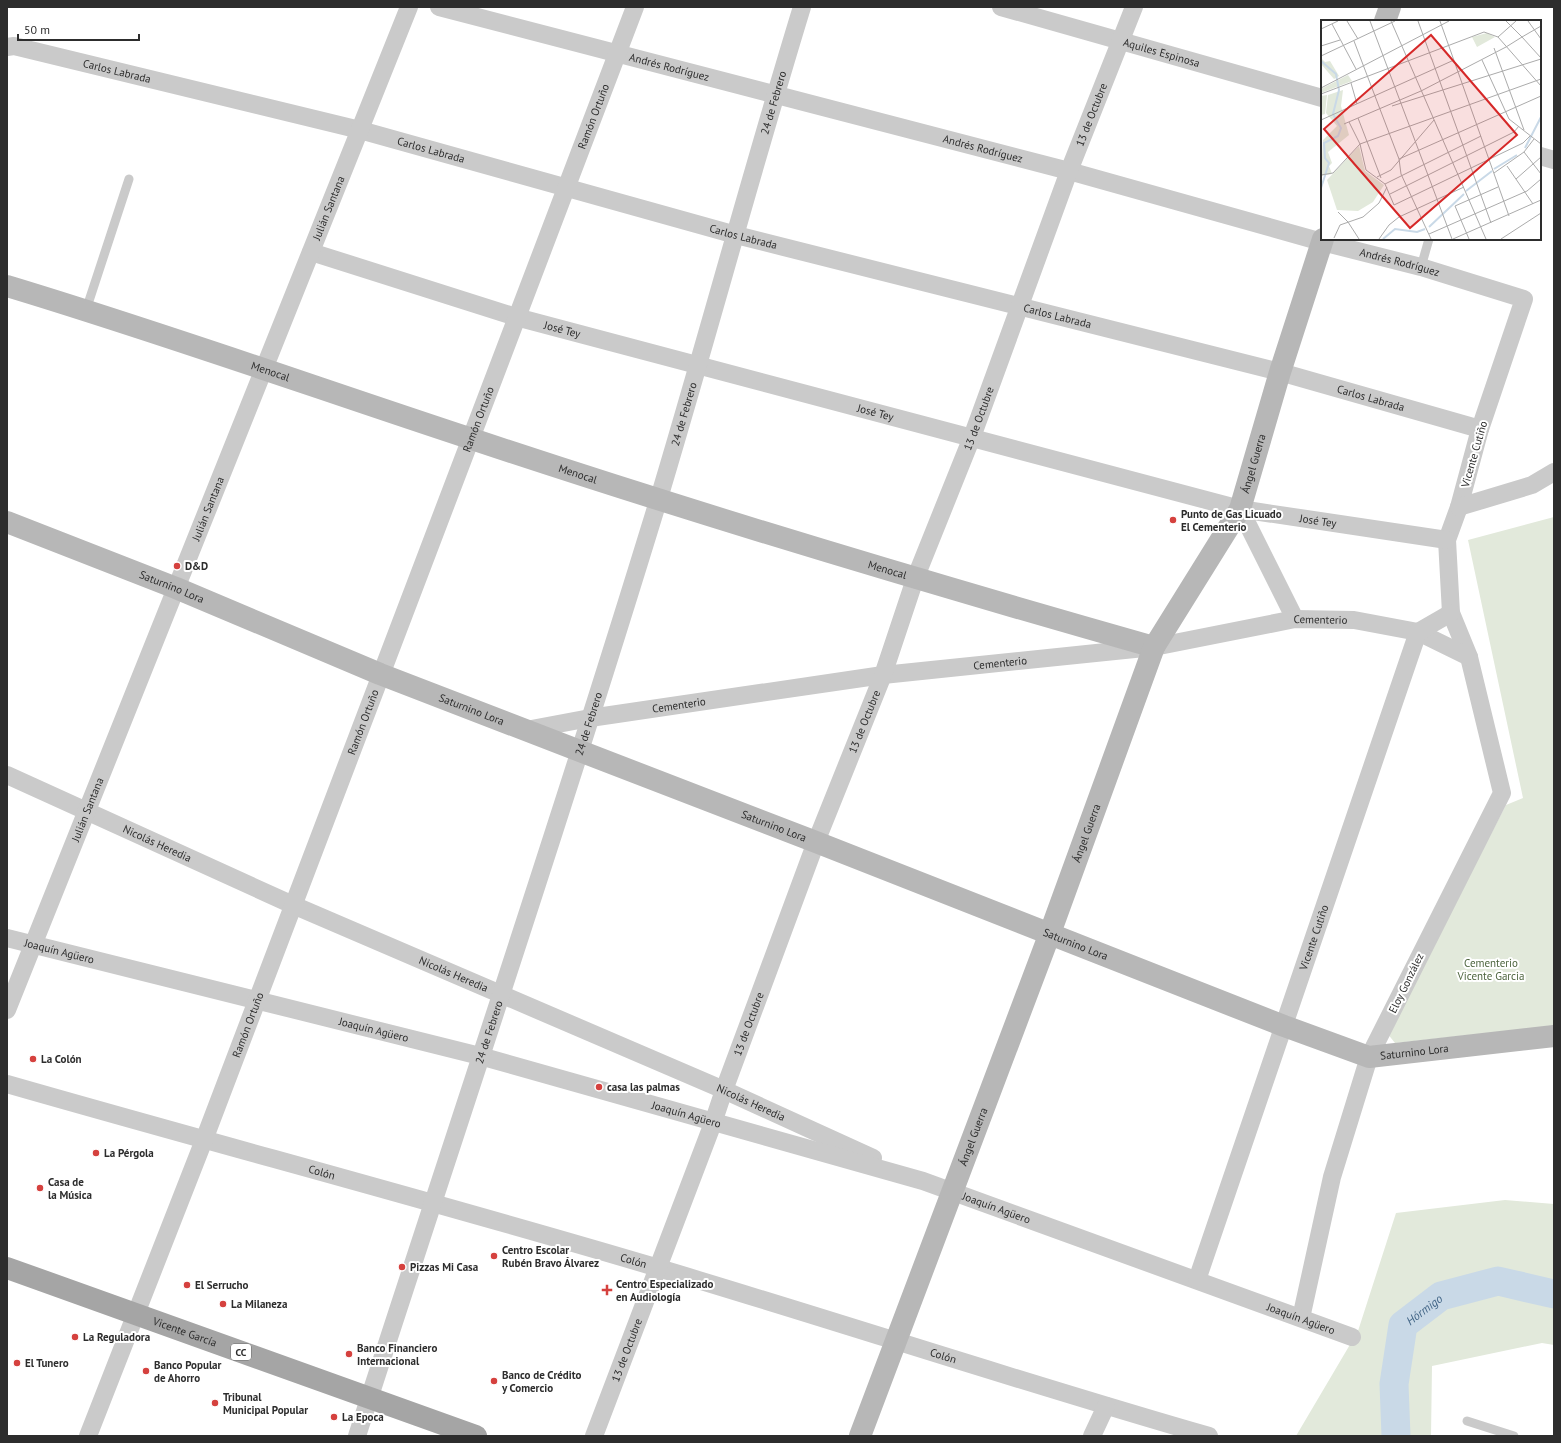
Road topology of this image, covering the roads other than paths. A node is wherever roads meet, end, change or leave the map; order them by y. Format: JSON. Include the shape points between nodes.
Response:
{"nodes":[{"id":1,"x":409,"y":7,"type":"edge"},
{"id":2,"x":440,"y":7,"type":"edge"},
{"id":3,"x":635,"y":7,"type":"edge"},
{"id":4,"x":802,"y":7,"type":"edge"},
{"id":5,"x":1001,"y":7,"type":"edge"},
{"id":6,"x":1134,"y":7,"type":"edge"},
{"id":7,"x":1390,"y":7,"type":"edge"},
{"id":8,"x":1386,"y":20,"type":"edge"},
{"id":9,"x":1119,"y":41,"type":"junction"},
{"id":10,"x":7,"y":47,"type":"edge"},
{"id":11,"x":616,"y":53,"type":"junction"},
{"id":12,"x":775,"y":94,"type":"junction"},
{"id":13,"x":1321,"y":98,"type":"edge"},
{"id":14,"x":360,"y":130,"type":"junction"},
{"id":15,"x":1541,"y":156,"type":"edge"},
{"id":16,"x":1554,"y":160,"type":"edge"},
{"id":17,"x":1069,"y":171,"type":"junction"},
{"id":18,"x":129,"y":179,"type":"dead end"},
{"id":19,"x":565,"y":188,"type":"junction"},
{"id":20,"x":736,"y":235,"type":"junction"},
{"id":21,"x":1321,"y":239,"type":"edge"},
{"id":22,"x":1323,"y":240,"type":"edge"},
{"id":23,"x":1429,"y":240,"type":"edge"},
{"id":24,"x":311,"y":252,"type":"junction"},
{"id":25,"x":1421,"y":267,"type":"junction"},
{"id":26,"x":7,"y":286,"type":"edge"},
{"id":27,"x":1524,"y":299,"type":"joint"},
{"id":28,"x":1020,"y":306,"type":"junction"},
{"id":29,"x":86,"y":310,"type":"junction"},
{"id":30,"x":516,"y":317,"type":"junction"},
{"id":31,"x":698,"y":365,"type":"junction"},
{"id":32,"x":264,"y":368,"type":"junction"},
{"id":33,"x":1280,"y":372,"type":"junction"},
{"id":34,"x":1480,"y":429,"type":"junction"},
{"id":35,"x":972,"y":437,"type":"junction"},
{"id":36,"x":470,"y":439,"type":"junction"},
{"id":37,"x":1554,"y":472,"type":"edge"},
{"id":38,"x":658,"y":500,"type":"junction"},
{"id":39,"x":1459,"y":507,"type":"junction"},
{"id":40,"x":1240,"y":509,"type":"junction"},
{"id":41,"x":7,"y":522,"type":"edge"},
{"id":42,"x":1447,"y":540,"type":"junction"},
{"id":43,"x":915,"y":579,"type":"junction"},
{"id":44,"x":176,"y":588,"type":"junction"},
{"id":45,"x":1451,"y":613,"type":"junction"},
{"id":46,"x":1295,"y":620,"type":"junction"},
{"id":47,"x":1418,"y":632,"type":"junction"},
{"id":48,"x":1154,"y":647,"type":"junction"},
{"id":49,"x":1469,"y":657,"type":"junction"},
{"id":50,"x":380,"y":674,"type":"junction"},
{"id":51,"x":883,"y":676,"type":"junction"},
{"id":52,"x":590,"y":718,"type":"junction"},
{"id":53,"x":526,"y":730,"type":"junction"},
{"id":54,"x":579,"y":752,"type":"junction"},
{"id":55,"x":7,"y":776,"type":"edge"},
{"id":56,"x":87,"y":811,"type":"junction"},
{"id":57,"x":816,"y":842,"type":"junction"},
{"id":58,"x":293,"y":905,"type":"junction"},
{"id":59,"x":1050,"y":933,"type":"junction"},
{"id":60,"x":7,"y":938,"type":"edge"},
{"id":61,"x":33,"y":944,"type":"junction"},
{"id":62,"x":501,"y":993,"type":"junction"},
{"id":63,"x":257,"y":1001,"type":"junction"},
{"id":64,"x":7,"y":1010,"type":"edge"},
{"id":65,"x":1284,"y":1026,"type":"junction"},
{"id":66,"x":1554,"y":1036,"type":"edge"},
{"id":67,"x":480,"y":1056,"type":"junction"},
{"id":68,"x":1369,"y":1057,"type":"junction"},
{"id":69,"x":7,"y":1084,"type":"edge"},
{"id":70,"x":724,"y":1090,"type":"junction"},
{"id":71,"x":713,"y":1123,"type":"junction"},
{"id":72,"x":204,"y":1140,"type":"junction"},
{"id":73,"x":923,"y":1181,"type":"junction"},
{"id":74,"x":951,"y":1193,"type":"junction"},
{"id":75,"x":433,"y":1202,"type":"junction"},
{"id":76,"x":7,"y":1268,"type":"edge"},
{"id":77,"x":658,"y":1268,"type":"junction"},
{"id":78,"x":1197,"y":1280,"type":"junction"},
{"id":79,"x":135,"y":1314,"type":"junction"},
{"id":80,"x":1301,"y":1318,"type":"junction"},
{"id":81,"x":1352,"y":1337,"type":"dead end"},
{"id":82,"x":895,"y":1340,"type":"junction"},
{"id":83,"x":370,"y":1398,"type":"junction"},
{"id":84,"x":1106,"y":1406,"type":"junction"},
{"id":85,"x":1467,"y":1421,"type":"dead end"},
{"id":86,"x":88,"y":1436,"type":"edge"},
{"id":87,"x":357,"y":1436,"type":"edge"},
{"id":88,"x":476,"y":1436,"type":"edge"},
{"id":89,"x":594,"y":1436,"type":"edge"},
{"id":90,"x":860,"y":1436,"type":"edge"},
{"id":91,"x":1092,"y":1436,"type":"edge"},
{"id":92,"x":1210,"y":1436,"type":"edge"},
{"id":93,"x":1514,"y":1436,"type":"edge"}],
"edges":[{"from":1,"to":14,"type":"street","name":"Julián Santana"},
{"from":2,"to":11,"type":"street","name":"Andrés Rodríguez"},
{"from":3,"to":11,"type":"street","name":"Ramón Ortuño"},
{"from":4,"to":12,"type":"street","name":"24 de Febrero"},
{"from":5,"to":9,"type":"street","name":"Aquiles Espinosa"},
{"from":6,"to":9,"type":"street","name":"13 de Octubre"},
{"from":7,"to":8,"type":"street"},
{"from":9,"to":13,"type":"street","name":"Aquiles Espinosa"},
{"from":9,"to":17,"type":"street","name":"13 de Octubre"},
{"from":10,"to":14,"type":"street","name":"Carlos Labrada","via":[[14,46]]},
{"from":11,"to":12,"type":"street","name":"Andrés Rodríguez"},
{"from":11,"to":19,"type":"street","name":"Ramón Ortuño"},
{"from":12,"to":17,"type":"street","name":"Andrés Rodríguez"},
{"from":12,"to":20,"type":"street","name":"24 de Febrero"},
{"from":14,"to":19,"type":"street","name":"Carlos Labrada"},
{"from":14,"to":24,"type":"street","name":"Julián Santana"},
{"from":15,"to":16,"type":"street"},
{"from":17,"to":21,"type":"street","name":"Andrés Rodríguez"},
{"from":17,"to":28,"type":"street","name":"13 de Octubre"},
{"from":18,"to":29,"type":"lane"},
{"from":19,"to":20,"type":"street","name":"Carlos Labrada"},
{"from":19,"to":30,"type":"street","name":"Ramón Ortuño"},
{"from":20,"to":28,"type":"street","name":"Carlos Labrada"},
{"from":20,"to":31,"type":"street","name":"24 de Febrero"},
{"from":22,"to":25,"type":"street","name":"Andrés Rodríguez"},
{"from":22,"to":33,"type":"street","name":"Ángel Guerra"},
{"from":23,"to":25,"type":"lane"},
{"from":24,"to":30,"type":"street","name":"José Tey"},
{"from":24,"to":32,"type":"street","name":"Julián Santana"},
{"from":25,"to":27,"type":"street","name":"Andrés Rodríguez"},
{"from":26,"to":29,"type":"street","name":"Menocal"},
{"from":27,"to":34,"type":"street","name":"Vicente Cutiño"},
{"from":28,"to":33,"type":"street","name":"Carlos Labrada"},
{"from":28,"to":35,"type":"street","name":"13 de Octubre"},
{"from":29,"to":32,"type":"street","name":"Menocal"},
{"from":30,"to":31,"type":"street","name":"José Tey"},
{"from":30,"to":36,"type":"street","name":"Ramón Ortuño"},
{"from":31,"to":35,"type":"street","name":"José Tey"},
{"from":31,"to":38,"type":"street","name":"24 de Febrero"},
{"from":32,"to":36,"type":"street","name":"Menocal"},
{"from":32,"to":44,"type":"street","name":"Julián Santana"},
{"from":33,"to":34,"type":"street","name":"Carlos Labrada"},
{"from":33,"to":40,"type":"street","name":"Ángel Guerra"},
{"from":34,"to":39,"type":"street","name":"Vicente Cutiño"},
{"from":35,"to":40,"type":"street","name":"José Tey"},
{"from":35,"to":43,"type":"street","name":"13 de Octubre"},
{"from":36,"to":38,"type":"street","name":"Menocal"},
{"from":36,"to":50,"type":"street","name":"Ramón Ortuño"},
{"from":37,"to":39,"type":"street","via":[[1532,485]]},
{"from":38,"to":43,"type":"street","name":"Menocal"},
{"from":38,"to":52,"type":"street","name":"24 de Febrero"},
{"from":39,"to":42,"type":"street","name":"Vicente Cutiño"},
{"from":40,"to":42,"type":"street","name":"José Tey"},
{"from":40,"to":46,"type":"street"},
{"from":40,"to":48,"type":"street","name":"Ángel Guerra"},
{"from":41,"to":44,"type":"street","name":"Saturnino Lora"},
{"from":42,"to":45,"type":"street","name":"Vicente Cutiño"},
{"from":43,"to":48,"type":"street","name":"Menocal"},
{"from":43,"to":51,"type":"street","name":"13 de Octubre"},
{"from":44,"to":50,"type":"street","name":"Saturnino Lora"},
{"from":44,"to":56,"type":"street","name":"Julián Santana"},
{"from":45,"to":47,"type":"street"},
{"from":45,"to":49,"type":"street","name":"Vicente Cutiño"},
{"from":46,"to":47,"type":"street","name":"Cementerio","via":[[1354,620]]},
{"from":46,"to":48,"type":"street","name":"Cementerio"},
{"from":47,"to":49,"type":"street","name":"Cementerio"},
{"from":47,"to":65,"type":"street","name":"Vicente Cutiño"},
{"from":48,"to":51,"type":"street","name":"Cementerio"},
{"from":48,"to":59,"type":"street","name":"Ángel Guerra"},
{"from":49,"to":68,"type":"street","name":"Eloy González","via":[[1502,793]]},
{"from":50,"to":53,"type":"street","name":"Saturnino Lora"},
{"from":50,"to":58,"type":"street","name":"Ramón Ortuño"},
{"from":51,"to":52,"type":"street","name":"Cementerio"},
{"from":51,"to":57,"type":"street","name":"13 de Octubre"},
{"from":52,"to":53,"type":"street","name":"Cementerio"},
{"from":52,"to":54,"type":"street","name":"24 de Febrero"},
{"from":53,"to":54,"type":"street","name":"Saturnino Lora"},
{"from":54,"to":57,"type":"street","name":"Saturnino Lora"},
{"from":54,"to":62,"type":"street","name":"24 de Febrero"},
{"from":55,"to":56,"type":"street","name":"Nicolás Heredia"},
{"from":56,"to":58,"type":"street","name":"Nicolás Heredia"},
{"from":56,"to":61,"type":"street","name":"Julián Santana"},
{"from":57,"to":59,"type":"street","name":"Saturnino Lora"},
{"from":57,"to":70,"type":"street","name":"13 de Octubre"},
{"from":58,"to":62,"type":"street","name":"Nicolás Heredia"},
{"from":58,"to":63,"type":"street","name":"Ramón Ortuño"},
{"from":59,"to":65,"type":"street","name":"Saturnino Lora"},
{"from":59,"to":74,"type":"street","name":"Ángel Guerra"},
{"from":60,"to":61,"type":"street","name":"Joaquín Agüero"},
{"from":61,"to":63,"type":"street","name":"Joaquín Agüero"},
{"from":61,"to":64,"type":"street","name":"Julián Santana"},
{"from":62,"to":67,"type":"street","name":"24 de Febrero"},
{"from":62,"to":70,"type":"street","name":"Nicolás Heredia"},
{"from":63,"to":67,"type":"street","name":"Joaquín Agüero"},
{"from":63,"to":72,"type":"street","name":"Ramón Ortuño"},
{"from":65,"to":68,"type":"street","name":"Saturnino Lora"},
{"from":65,"to":78,"type":"street","name":"Vicente Cutiño"},
{"from":66,"to":68,"type":"street","name":"Saturnino Lora"},
{"from":67,"to":71,"type":"street","name":"Joaquín Agüero"},
{"from":67,"to":75,"type":"street","name":"24 de Febrero"},
{"from":68,"to":80,"type":"street","name":"Eloy González","via":[[1332,1177]]},
{"from":69,"to":72,"type":"street","name":"Colón"},
{"from":70,"to":71,"type":"street","name":"13 de Octubre"},
{"from":70,"to":73,"type":"street","name":"Nicolás Heredia"},
{"from":71,"to":73,"type":"street","name":"Joaquín Agüero"},
{"from":71,"to":77,"type":"street","name":"13 de Octubre"},
{"from":72,"to":75,"type":"street","name":"Colón"},
{"from":72,"to":79,"type":"street","name":"Ramón Ortuño"},
{"from":73,"to":74,"type":"street","name":"Joaquín Agüero"},
{"from":74,"to":78,"type":"street","name":"Joaquín Agüero"},
{"from":74,"to":82,"type":"street","name":"Ángel Guerra"},
{"from":75,"to":77,"type":"street","name":"Colón"},
{"from":75,"to":83,"type":"street","name":"24 de Febrero"},
{"from":76,"to":79,"type":"main road","name":"Vicente García","number":"CC"},
{"from":77,"to":82,"type":"street","name":"Colón"},
{"from":77,"to":89,"type":"street","name":"13 de Octubre"},
{"from":78,"to":80,"type":"street","name":"Joaquín Agüero"},
{"from":79,"to":83,"type":"main road","name":"Vicente García","number":"CC"},
{"from":79,"to":86,"type":"street","name":"Ramón Ortuño"},
{"from":80,"to":81,"type":"street","name":"Joaquín Agüero"},
{"from":82,"to":84,"type":"street","name":"Colón"},
{"from":82,"to":90,"type":"street","name":"Ángel Guerra"},
{"from":83,"to":87,"type":"street","name":"24 de Febrero"},
{"from":83,"to":88,"type":"main road","name":"Vicente García","number":"CC"},
{"from":84,"to":91,"type":"street"},
{"from":84,"to":92,"type":"street","name":"Colón"},
{"from":85,"to":93,"type":"lane"}]}
